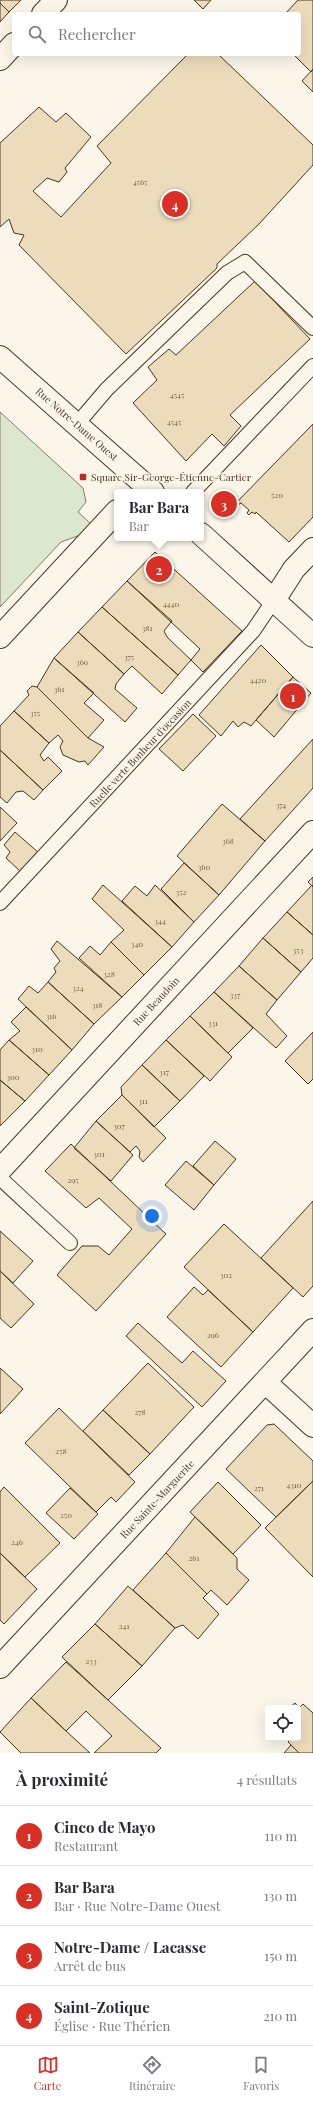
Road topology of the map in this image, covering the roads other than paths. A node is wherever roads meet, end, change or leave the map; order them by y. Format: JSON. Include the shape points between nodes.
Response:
{"nodes":[{"id":1,"x":56,"y":0,"type":"edge"},
{"id":2,"x":45,"y":12,"type":"edge"},
{"id":3,"x":12,"y":46,"type":"edge"},
{"id":4,"x":0,"y":59,"type":"edge"},
{"id":5,"x":313,"y":328,"type":"edge"},
{"id":6,"x":0,"y":357,"type":"edge"},
{"id":7,"x":313,"y":366,"type":"edge"},
{"id":8,"x":77,"y":424,"type":"junction"},
{"id":9,"x":145,"y":489,"type":"edge"},
{"id":10,"x":196,"y":489,"type":"edge"},
{"id":11,"x":114,"y":515,"type":"edge"},
{"id":12,"x":204,"y":537,"type":"edge"},
{"id":13,"x":313,"y":549,"type":"edge"},
{"id":14,"x":274,"y":600,"type":"junction"},
{"id":15,"x":313,"y":636,"type":"edge"},
{"id":16,"x":0,"y":637,"type":"edge"},
{"id":17,"x":313,"y":832,"type":"edge"},
{"id":18,"x":0,"y":903,"type":"edge"},
{"id":19,"x":0,"y":1170,"type":"edge"},
{"id":20,"x":0,"y":1178,"type":"edge"},
{"id":21,"x":70,"y":1243,"type":"dead end"},
{"id":22,"x":313,"y":1330,"type":"edge"},
{"id":23,"x":266,"y":1382,"type":"junction"},
{"id":24,"x":313,"y":1426,"type":"edge"},
{"id":25,"x":0,"y":1667,"type":"edge"}],
"edges":[{"from":1,"to":2,"type":"street"},
{"from":3,"to":4,"type":"street"},
{"from":5,"to":8,"type":"lane","via":[[245,262],[227,273],[107,389]]},
{"from":6,"to":8,"type":"street","name":"Rue Notre-Dame Ouest"},
{"from":7,"to":10,"type":"lane"},
{"from":8,"to":9,"type":"street","name":"Rue Notre-Dame Ouest"},
{"from":11,"to":16,"type":"street"},
{"from":12,"to":14,"type":"street"},
{"from":13,"to":14,"type":"street","via":[[294,569]]},
{"from":14,"to":15,"type":"street"},
{"from":14,"to":18,"type":"lane","name":"Ruelle verte Bonheur d'occasion","via":[[253,631]]},
{"from":17,"to":19,"type":"street","name":"Rue Beaudoin"},
{"from":20,"to":21,"type":"lane"},
{"from":22,"to":23,"type":"street","name":"Rue Sainte-Marguerite"},
{"from":23,"to":24,"type":"street"},
{"from":23,"to":25,"type":"street","name":"Rue Sainte-Marguerite"}]}
